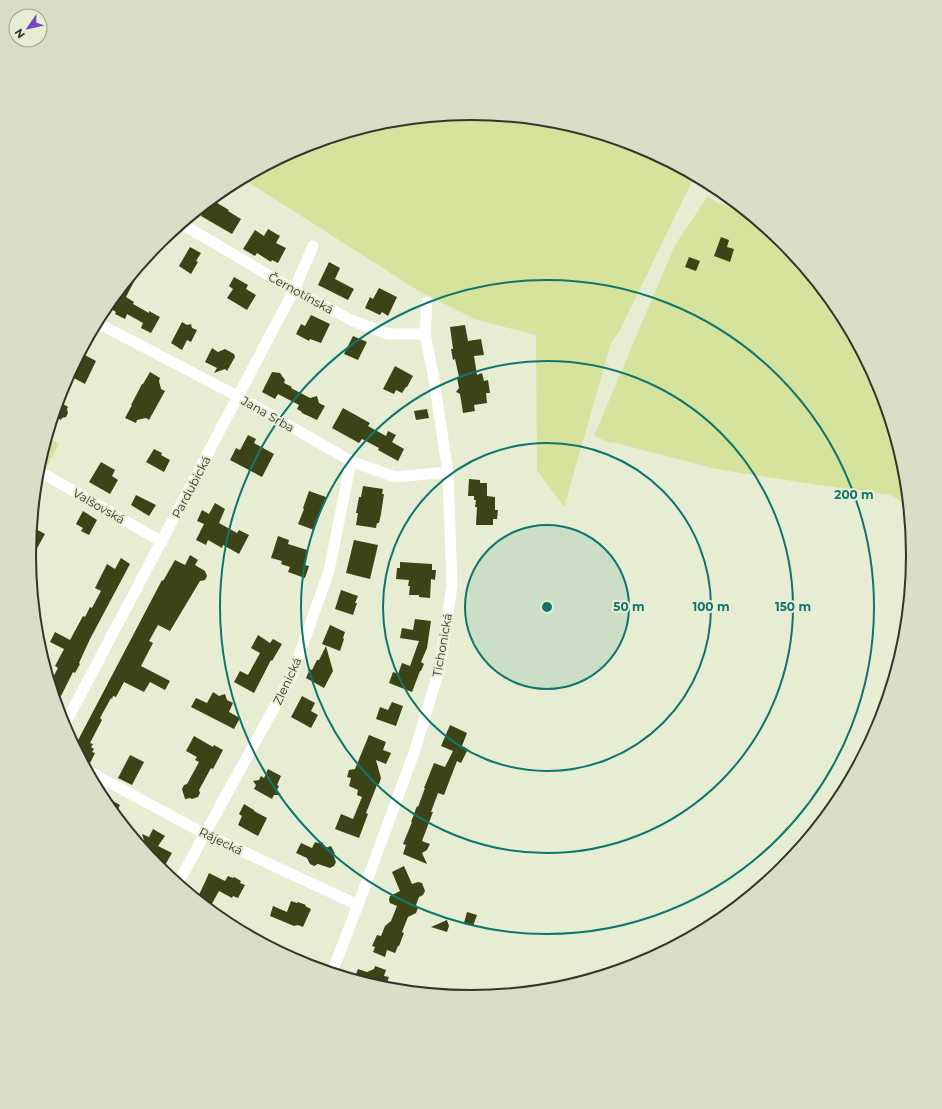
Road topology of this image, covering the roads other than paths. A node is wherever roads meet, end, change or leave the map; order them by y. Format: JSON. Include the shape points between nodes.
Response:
{"nodes":[{"id":1,"x":185,"y":226,"type":"dead end"},
{"id":2,"x":314,"y":246,"type":"dead end"},
{"id":3,"x":294,"y":290,"type":"junction"},
{"id":4,"x":427,"y":302,"type":"dead end"},
{"id":5,"x":102,"y":325,"type":"edge"},
{"id":6,"x":425,"y":334,"type":"junction"},
{"id":7,"x":239,"y":397,"type":"junction"},
{"id":8,"x":351,"y":461,"type":"junction"},
{"id":9,"x":448,"y":472,"type":"junction"},
{"id":10,"x":43,"y":474,"type":"edge"},
{"id":11,"x":162,"y":542,"type":"junction"},
{"id":12,"x":68,"y":718,"type":"edge"},
{"id":13,"x":96,"y":775,"type":"edge"},
{"id":14,"x":205,"y":834,"type":"junction"},
{"id":15,"x":180,"y":879,"type":"edge"},
{"id":16,"x":358,"y":905,"type":"junction"},
{"id":17,"x":334,"y":967,"type":"edge"}],
"edges":[{"from":1,"to":3,"type":"street","name":"Černotínská"},
{"from":2,"to":3,"type":"street","name":"Pardubická"},
{"from":3,"to":6,"type":"street","name":"Černotínská","via":[[353,320],[388,334]]},
{"from":3,"to":7,"type":"street","name":"Pardubická"},
{"from":4,"to":6,"type":"street","name":"Tichonická"},
{"from":5,"to":7,"type":"street","name":"Jana Srba"},
{"from":6,"to":9,"type":"street","name":"Tichonická"},
{"from":7,"to":8,"type":"street","name":"Jana Srba"},
{"from":7,"to":11,"type":"street","name":"Pardubická"},
{"from":8,"to":9,"type":"street","name":"Jana Srba","via":[[395,477]]},
{"from":8,"to":14,"type":"street","name":"Zlenická","via":[[329,571],[292,675]]},
{"from":9,"to":16,"type":"street","name":"Tichonická","via":[[452,586],[440,667],[414,753]]},
{"from":10,"to":11,"type":"street","name":"Valšovská"},
{"from":11,"to":12,"type":"street","name":"Pardubická"},
{"from":13,"to":14,"type":"street","name":"Rájecká"},
{"from":14,"to":15,"type":"street","name":"Zlenická"},
{"from":14,"to":16,"type":"street","name":"Rájecká"},
{"from":16,"to":17,"type":"street","name":"Tichonická"}]}
